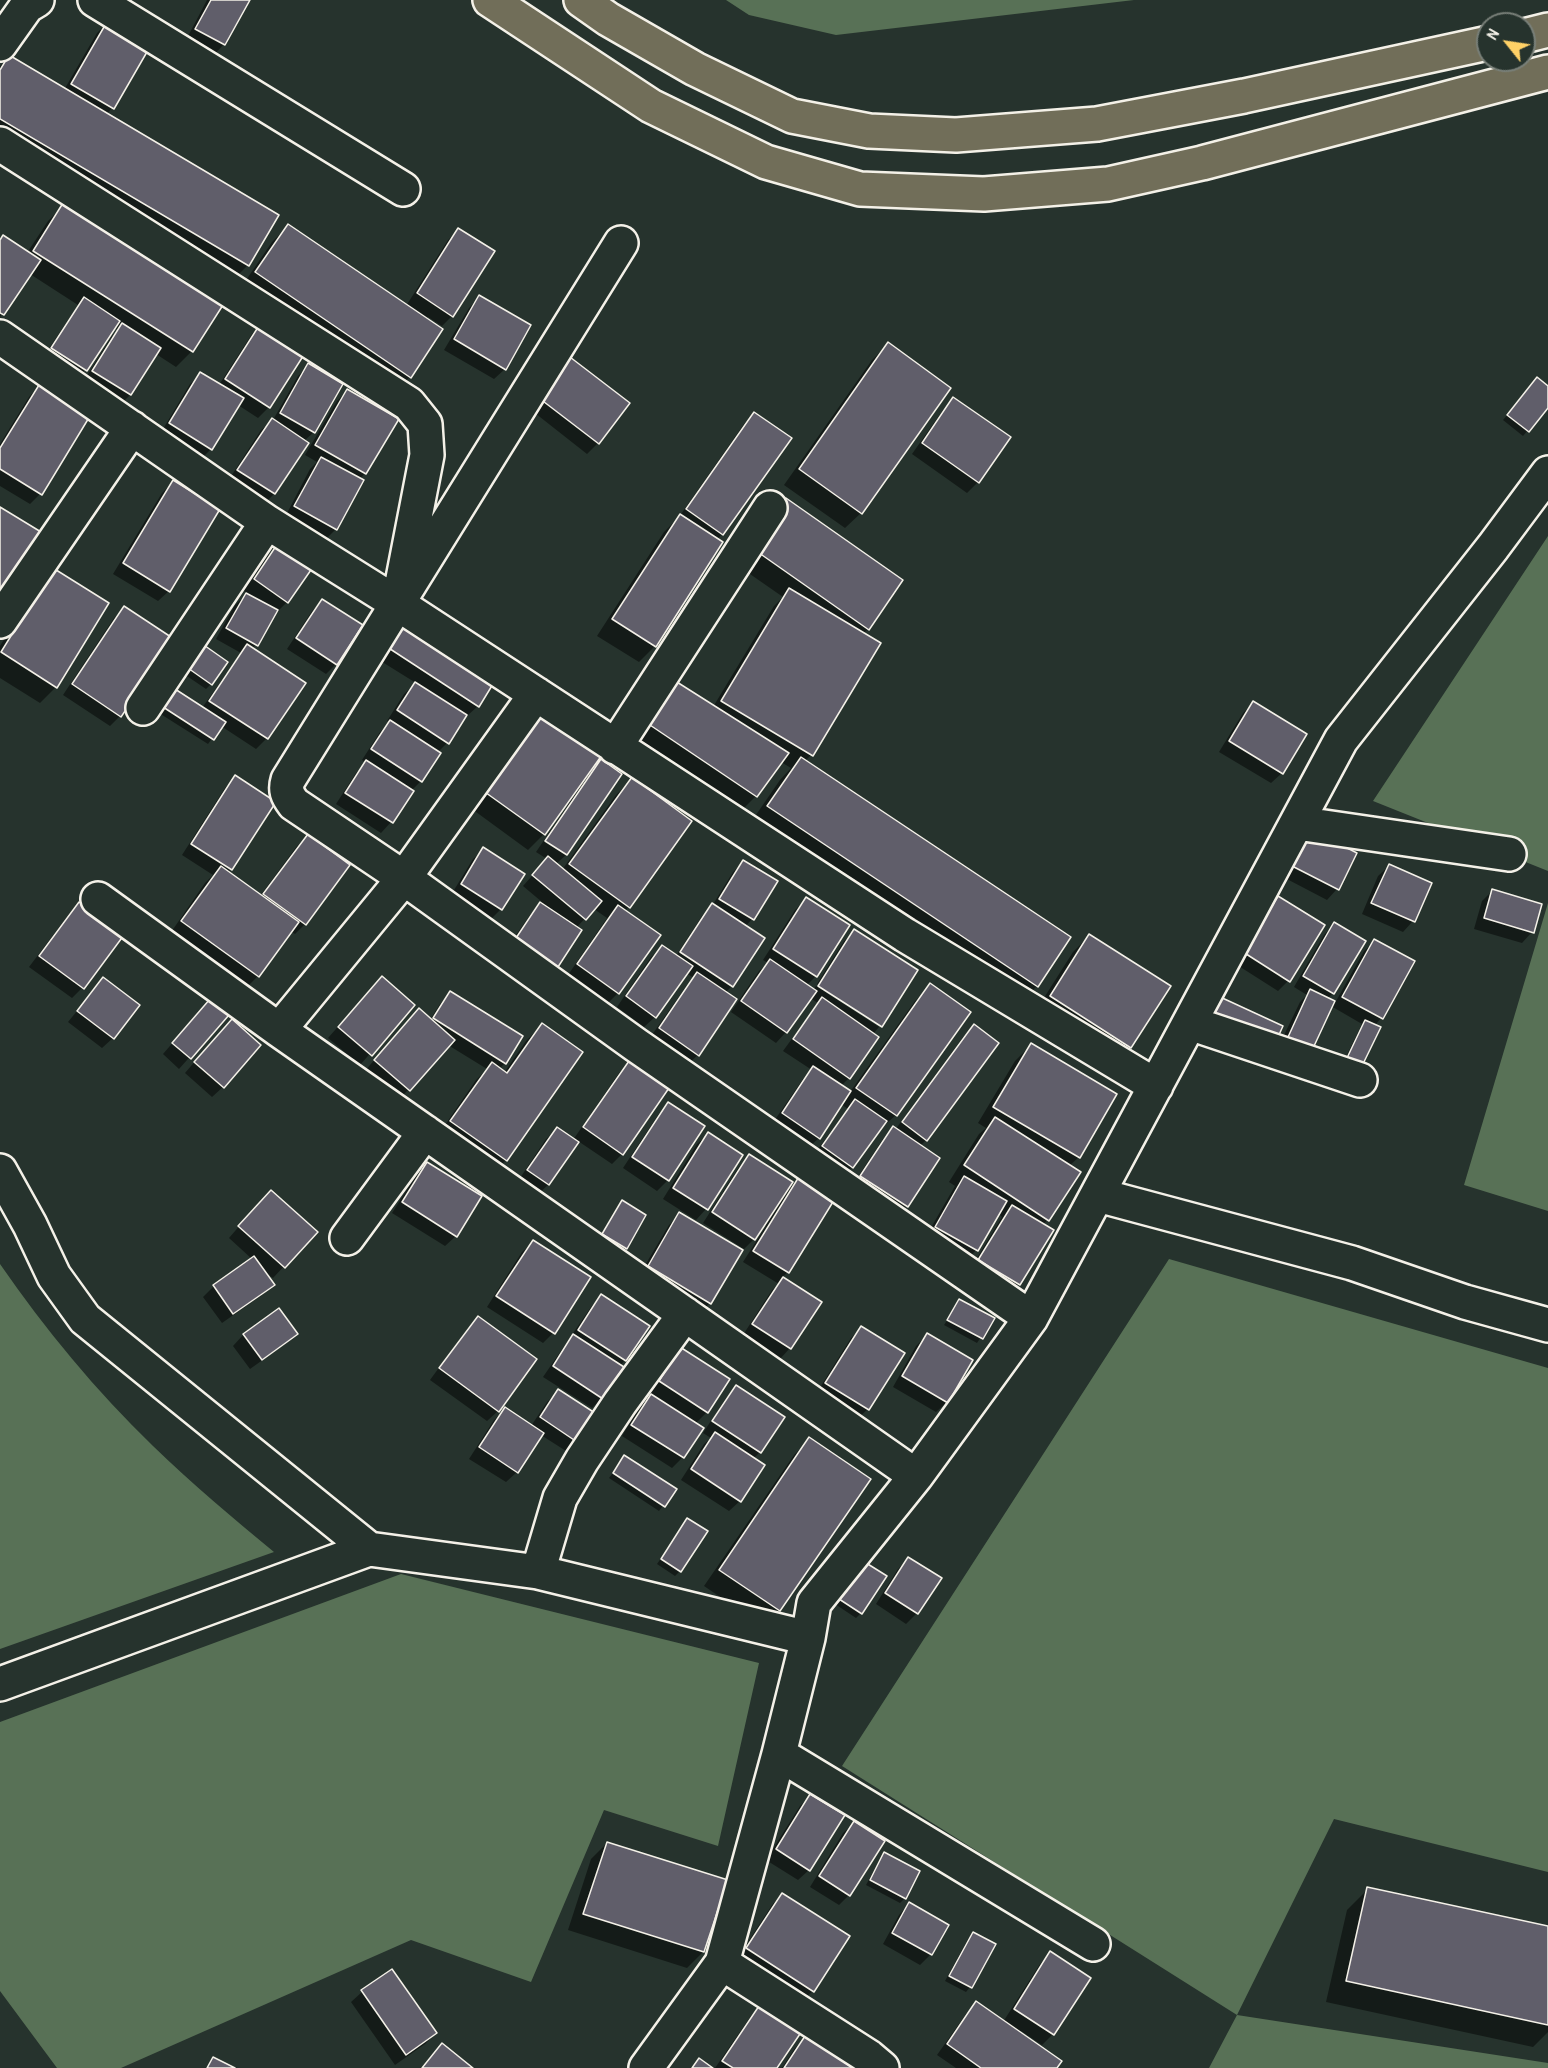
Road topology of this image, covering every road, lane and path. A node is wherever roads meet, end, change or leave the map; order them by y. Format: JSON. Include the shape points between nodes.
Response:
{"nodes":[{"id":1,"x":36,"y":0,"type":"edge"},
{"id":2,"x":95,"y":0,"type":"edge"},
{"id":3,"x":490,"y":0,"type":"edge"},
{"id":4,"x":581,"y":0,"type":"edge"},
{"id":5,"x":0,"y":44,"type":"edge"},
{"id":6,"x":1476,"y":46,"type":"edge"},
{"id":7,"x":1548,"y":72,"type":"edge"},
{"id":8,"x":0,"y":144,"type":"edge"},
{"id":9,"x":403,"y":189,"type":"dead end"},
{"id":10,"x":621,"y":243,"type":"dead end"},
{"id":11,"x":1,"y":341,"type":"edge"},
{"id":12,"x":132,"y":428,"type":"junction"},
{"id":13,"x":1548,"y":473,"type":"edge"},
{"id":14,"x":770,"y":508,"type":"dead end"},
{"id":15,"x":267,"y":522,"type":"junction"},
{"id":16,"x":398,"y":604,"type":"junction"},
{"id":17,"x":0,"y":621,"type":"edge"},
{"id":18,"x":536,"y":694,"type":"junction"},
{"id":19,"x":143,"y":708,"type":"dead end"},
{"id":20,"x":615,"y":747,"type":"junction"},
{"id":21,"x":1297,"y":823,"type":"junction"},
{"id":22,"x":1509,"y":855,"type":"dead end"},
{"id":23,"x":404,"y":879,"type":"junction"},
{"id":24,"x":98,"y":899,"type":"dead end"},
{"id":25,"x":1190,"y":1023,"type":"junction"},
{"id":26,"x":279,"y":1030,"type":"junction"},
{"id":27,"x":1360,"y":1080,"type":"dead end"},
{"id":28,"x":1156,"y":1086,"type":"junction"},
{"id":29,"x":425,"y":1132,"type":"junction"},
{"id":30,"x":0,"y":1172,"type":"edge"},
{"id":31,"x":1098,"y":1195,"type":"junction"},
{"id":32,"x":347,"y":1238,"type":"dead end"},
{"id":33,"x":685,"y":1314,"type":"junction"},
{"id":34,"x":1032,"y":1318,"type":"junction"},
{"id":35,"x":1548,"y":1325,"type":"edge"},
{"id":36,"x":916,"y":1476,"type":"junction"},
{"id":37,"x":369,"y":1549,"type":"junction"},
{"id":38,"x":538,"y":1572,"type":"junction"},
{"id":39,"x":808,"y":1638,"type":"junction"},
{"id":40,"x":0,"y":1684,"type":"edge"},
{"id":41,"x":779,"y":1754,"type":"junction"},
{"id":42,"x":1093,"y":1944,"type":"dead end"},
{"id":43,"x":722,"y":1963,"type":"junction"},
{"id":44,"x":646,"y":2068,"type":"edge"},
{"id":45,"x":882,"y":2068,"type":"edge"}],
"edges":[{"from":1,"to":5,"type":"street","via":[[27,6]]},
{"from":2,"to":9,"type":"street"},
{"from":3,"to":7,"type":"highway","via":[[651,106],[765,162],[860,189],[984,194],[1108,183],[1202,163]]},
{"from":4,"to":6,"type":"highway","via":[[694,69],[792,116],[868,131],[956,135],[1096,124]]},
{"from":8,"to":16,"type":"street","via":[[409,404],[418,414],[425,424],[427,455]]},
{"from":10,"to":16,"type":"street"},
{"from":11,"to":12,"type":"street"},
{"from":12,"to":15,"type":"street"},
{"from":12,"to":17,"type":"street"},
{"from":13,"to":21,"type":"street","via":[[1341,740]]},
{"from":14,"to":20,"type":"street"},
{"from":15,"to":16,"type":"street"},
{"from":15,"to":19,"type":"street"},
{"from":16,"to":18,"type":"street"},
{"from":16,"to":23,"type":"street","via":[[286,788],[294,804]]},
{"from":18,"to":20,"type":"street"},
{"from":18,"to":23,"type":"street"},
{"from":20,"to":28,"type":"street","via":[[905,935]]},
{"from":21,"to":22,"type":"street"},
{"from":21,"to":25,"type":"street"},
{"from":23,"to":26,"type":"street"},
{"from":23,"to":34,"type":"street","via":[[636,1045]]},
{"from":24,"to":26,"type":"street"},
{"from":25,"to":27,"type":"street"},
{"from":25,"to":28,"type":"street"},
{"from":26,"to":29,"type":"street"},
{"from":28,"to":31,"type":"street"},
{"from":29,"to":32,"type":"street"},
{"from":29,"to":33,"type":"street"},
{"from":30,"to":37,"type":"street","via":[[54,1276],[85,1319]]},
{"from":31,"to":34,"type":"street"},
{"from":31,"to":35,"type":"street","via":[[1352,1263],[1465,1302]]},
{"from":33,"to":36,"type":"street"},
{"from":33,"to":38,"type":"street","via":[[620,1403],[560,1498]]},
{"from":34,"to":36,"type":"street"},
{"from":36,"to":39,"type":"street","via":[[814,1603]]},
{"from":37,"to":38,"type":"street"},
{"from":37,"to":40,"type":"street"},
{"from":38,"to":39,"type":"street"},
{"from":39,"to":41,"type":"street"},
{"from":41,"to":42,"type":"street"},
{"from":41,"to":43,"type":"street"},
{"from":43,"to":44,"type":"street"},
{"from":43,"to":45,"type":"street"}]}
